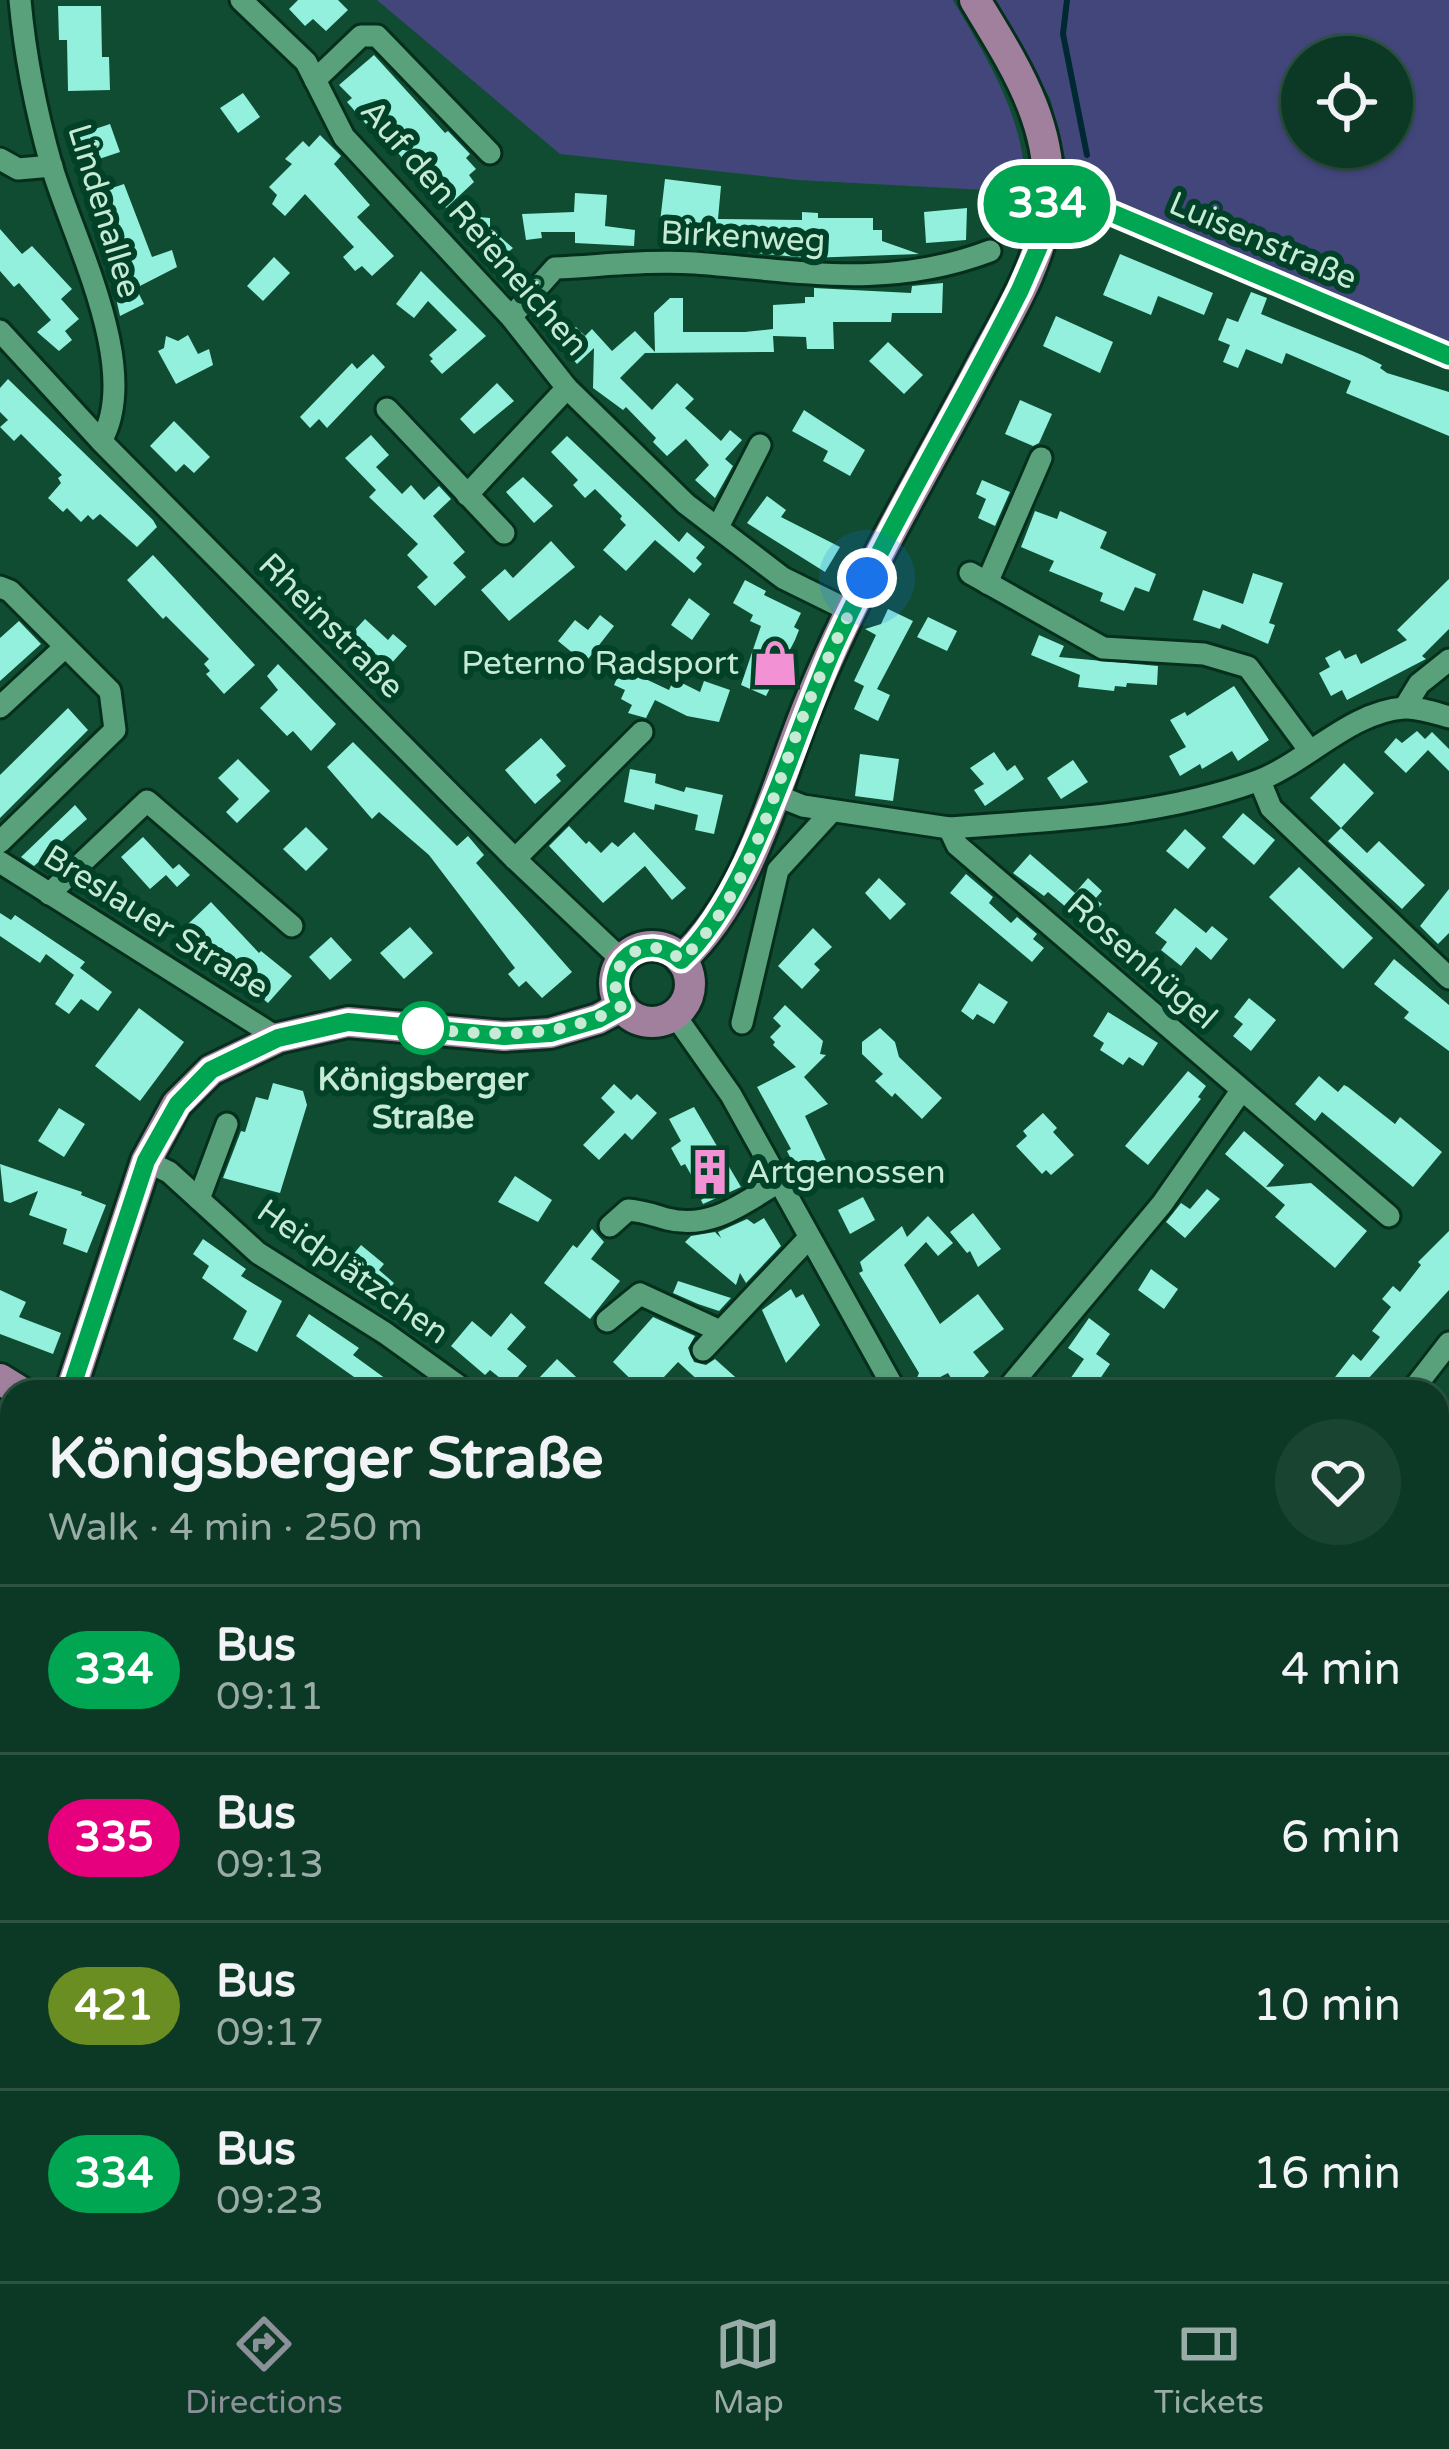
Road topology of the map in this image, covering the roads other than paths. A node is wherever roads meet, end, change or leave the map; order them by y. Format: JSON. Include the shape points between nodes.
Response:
{"nodes":[{"id":1,"x":20,"y":0,"type":"edge"},
{"id":2,"x":241,"y":0,"type":"edge"},
{"id":3,"x":976,"y":0,"type":"edge"},
{"id":4,"x":316,"y":80,"type":"junction"},
{"id":5,"x":490,"y":153,"type":"dead end"},
{"id":6,"x":0,"y":159,"type":"edge"},
{"id":7,"x":52,"y":166,"type":"junction"},
{"id":8,"x":1048,"y":200,"type":"junction"},
{"id":9,"x":990,"y":251,"type":"dead end"},
{"id":10,"x":511,"y":317,"type":"junction"},
{"id":11,"x":0,"y":331,"type":"edge"},
{"id":12,"x":1449,"y":356,"type":"edge"},
{"id":13,"x":567,"y":388,"type":"junction"},
{"id":14,"x":387,"y":409,"type":"dead end"},
{"id":15,"x":101,"y":441,"type":"junction"},
{"id":16,"x":760,"y":445,"type":"dead end"},
{"id":17,"x":1042,"y":458,"type":"dead end"},
{"id":18,"x":467,"y":495,"type":"junction"},
{"id":19,"x":718,"y":527,"type":"junction"},
{"id":20,"x":504,"y":533,"type":"dead end"},
{"id":21,"x":0,"y":587,"type":"edge"},
{"id":22,"x":850,"y":611,"type":"junction"},
{"id":23,"x":65,"y":647,"type":"junction"},
{"id":24,"x":1449,"y":660,"type":"edge"},
{"id":25,"x":0,"y":707,"type":"edge"},
{"id":26,"x":1405,"y":707,"type":"junction"},
{"id":27,"x":1449,"y":717,"type":"edge"},
{"id":28,"x":642,"y":732,"type":"dead end"},
{"id":29,"x":1310,"y":751,"type":"junction"},
{"id":30,"x":1260,"y":781,"type":"junction"},
{"id":31,"x":773,"y":794,"type":"junction"},
{"id":32,"x":832,"y":811,"type":"junction"},
{"id":33,"x":949,"y":828,"type":"junction"},
{"id":34,"x":0,"y":842,"type":"edge"},
{"id":35,"x":515,"y":859,"type":"junction"},
{"id":36,"x":6,"y":873,"type":"edge"},
{"id":37,"x":49,"y":894,"type":"junction"},
{"id":38,"x":292,"y":926,"type":"dead end"},
{"id":39,"x":622,"y":960,"type":"junction"},
{"id":40,"x":681,"y":960,"type":"junction"},
{"id":41,"x":1449,"y":978,"type":"edge"},
{"id":42,"x":622,"y":1006,"type":"junction"},
{"id":43,"x":674,"y":1014,"type":"junction"},
{"id":44,"x":742,"y":1023,"type":"dead end"},
{"id":45,"x":278,"y":1038,"type":"junction"},
{"id":46,"x":1241,"y":1090,"type":"junction"},
{"id":47,"x":227,"y":1124,"type":"dead end"},
{"id":48,"x":146,"y":1161,"type":"junction"},
{"id":49,"x":777,"y":1183,"type":"junction"},
{"id":50,"x":199,"y":1198,"type":"junction"},
{"id":51,"x":1389,"y":1216,"type":"dead end"},
{"id":52,"x":610,"y":1226,"type":"dead end"},
{"id":53,"x":808,"y":1238,"type":"junction"},
{"id":54,"x":607,"y":1321,"type":"dead end"},
{"id":55,"x":720,"y":1331,"type":"junction"},
{"id":56,"x":1449,"y":1343,"type":"edge"},
{"id":57,"x":703,"y":1350,"type":"dead end"},
{"id":58,"x":74,"y":1380,"type":"edge"},
{"id":59,"x":450,"y":1380,"type":"edge"},
{"id":60,"x":889,"y":1380,"type":"edge"},
{"id":61,"x":1015,"y":1380,"type":"edge"},
{"id":62,"x":1420,"y":1380,"type":"edge"}],
"edges":[{"from":1,"to":7,"type":"street","name":"Lindenallee"},
{"from":2,"to":4,"type":"street","name":"Auf den Reieneichen"},
{"from":3,"to":8,"type":"main road","via":[[1037,113]]},
{"from":4,"to":5,"type":"street","via":[[362,36],[377,36]]},
{"from":4,"to":10,"type":"street","name":"Auf den Reieneichen","via":[[344,137]]},
{"from":6,"to":7,"type":"street","via":[[18,169]]},
{"from":7,"to":15,"type":"street","name":"Lindenallee","via":[[107,335],[111,419]]},
{"from":8,"to":12,"type":"street","name":"Luisenstraße","via":[[1114,214]]},
{"from":8,"to":22,"type":"main road","via":[[1020,290]]},
{"from":9,"to":10,"type":"street","name":"Birkenweg","via":[[933,268],[854,276],[691,262],[555,268]]},
{"from":10,"to":13,"type":"street","name":"Auf den Reieneichen"},
{"from":11,"to":15,"type":"street","name":"Rheinstraße"},
{"from":13,"to":18,"type":"street","name":"Auf den Reieneichen"},
{"from":13,"to":19,"type":"street","name":"Auf den Reieneichen"},
{"from":14,"to":18,"type":"street"},
{"from":15,"to":35,"type":"street","name":"Rheinstraße"},
{"from":16,"to":19,"type":"street"},
{"from":17,"to":29,"type":"street","via":[[979,578],[1103,648],[1204,654],[1248,667]]},
{"from":18,"to":20,"type":"street"},
{"from":19,"to":22,"type":"street","name":"Auf den Reieneichen","via":[[783,578]]},
{"from":21,"to":23,"type":"street"},
{"from":22,"to":31,"type":"main road"},
{"from":23,"to":25,"type":"street"},
{"from":23,"to":34,"type":"street","name":"Breslauer Straße","via":[[110,691],[115,730]]},
{"from":24,"to":26,"type":"street","via":[[1419,683]]},
{"from":26,"to":27,"type":"street"},
{"from":26,"to":29,"type":"street"},
{"from":28,"to":35,"type":"street"},
{"from":29,"to":30,"type":"street"},
{"from":30,"to":33,"type":"street","via":[[1152,808]]},
{"from":30,"to":41,"type":"street","via":[[1271,808]]},
{"from":31,"to":32,"type":"street"},
{"from":31,"to":40,"type":"main road","via":[[725,901]]},
{"from":32,"to":33,"type":"street"},
{"from":32,"to":44,"type":"street","via":[[778,870]]},
{"from":33,"to":46,"type":"street","name":"Rosenhügel","via":[[957,844]]},
{"from":35,"to":39,"type":"street","name":"Rheinstraße"},
{"from":36,"to":37,"type":"street","name":"Breslauer Straße"},
{"from":37,"to":38,"type":"street","via":[[147,801]]},
{"from":37,"to":45,"type":"street","name":"Breslauer Straße"},
{"from":39,"to":40,"type":"main road","via":[[652,946]]},
{"from":39,"to":42,"type":"main road","via":[[614,983]]},
{"from":40,"to":43,"type":"main road","via":[[689,988]]},
{"from":42,"to":43,"type":"main road","via":[[646,1021]]},
{"from":42,"to":45,"type":"main road","via":[[550,1033],[348,1022]]},
{"from":43,"to":49,"type":"street","via":[[731,1095]]},
{"from":45,"to":48,"type":"main road","via":[[211,1070],[178,1104]]},
{"from":46,"to":51,"type":"street","name":"Rosenhügel"},
{"from":46,"to":61,"type":"street","via":[[1162,1204]]},
{"from":47,"to":50,"type":"street"},
{"from":48,"to":50,"type":"street","name":"Heidplätzchen"},
{"from":48,"to":58,"type":"main road"},
{"from":49,"to":52,"type":"street","via":[[717,1219],[628,1210]]},
{"from":49,"to":53,"type":"street"},
{"from":50,"to":59,"type":"street","name":"Heidplätzchen","via":[[258,1253]]},
{"from":53,"to":55,"type":"street"},
{"from":53,"to":60,"type":"street"},
{"from":54,"to":55,"type":"street","via":[[640,1294]]},
{"from":55,"to":57,"type":"street"},
{"from":56,"to":62,"type":"street"}]}
